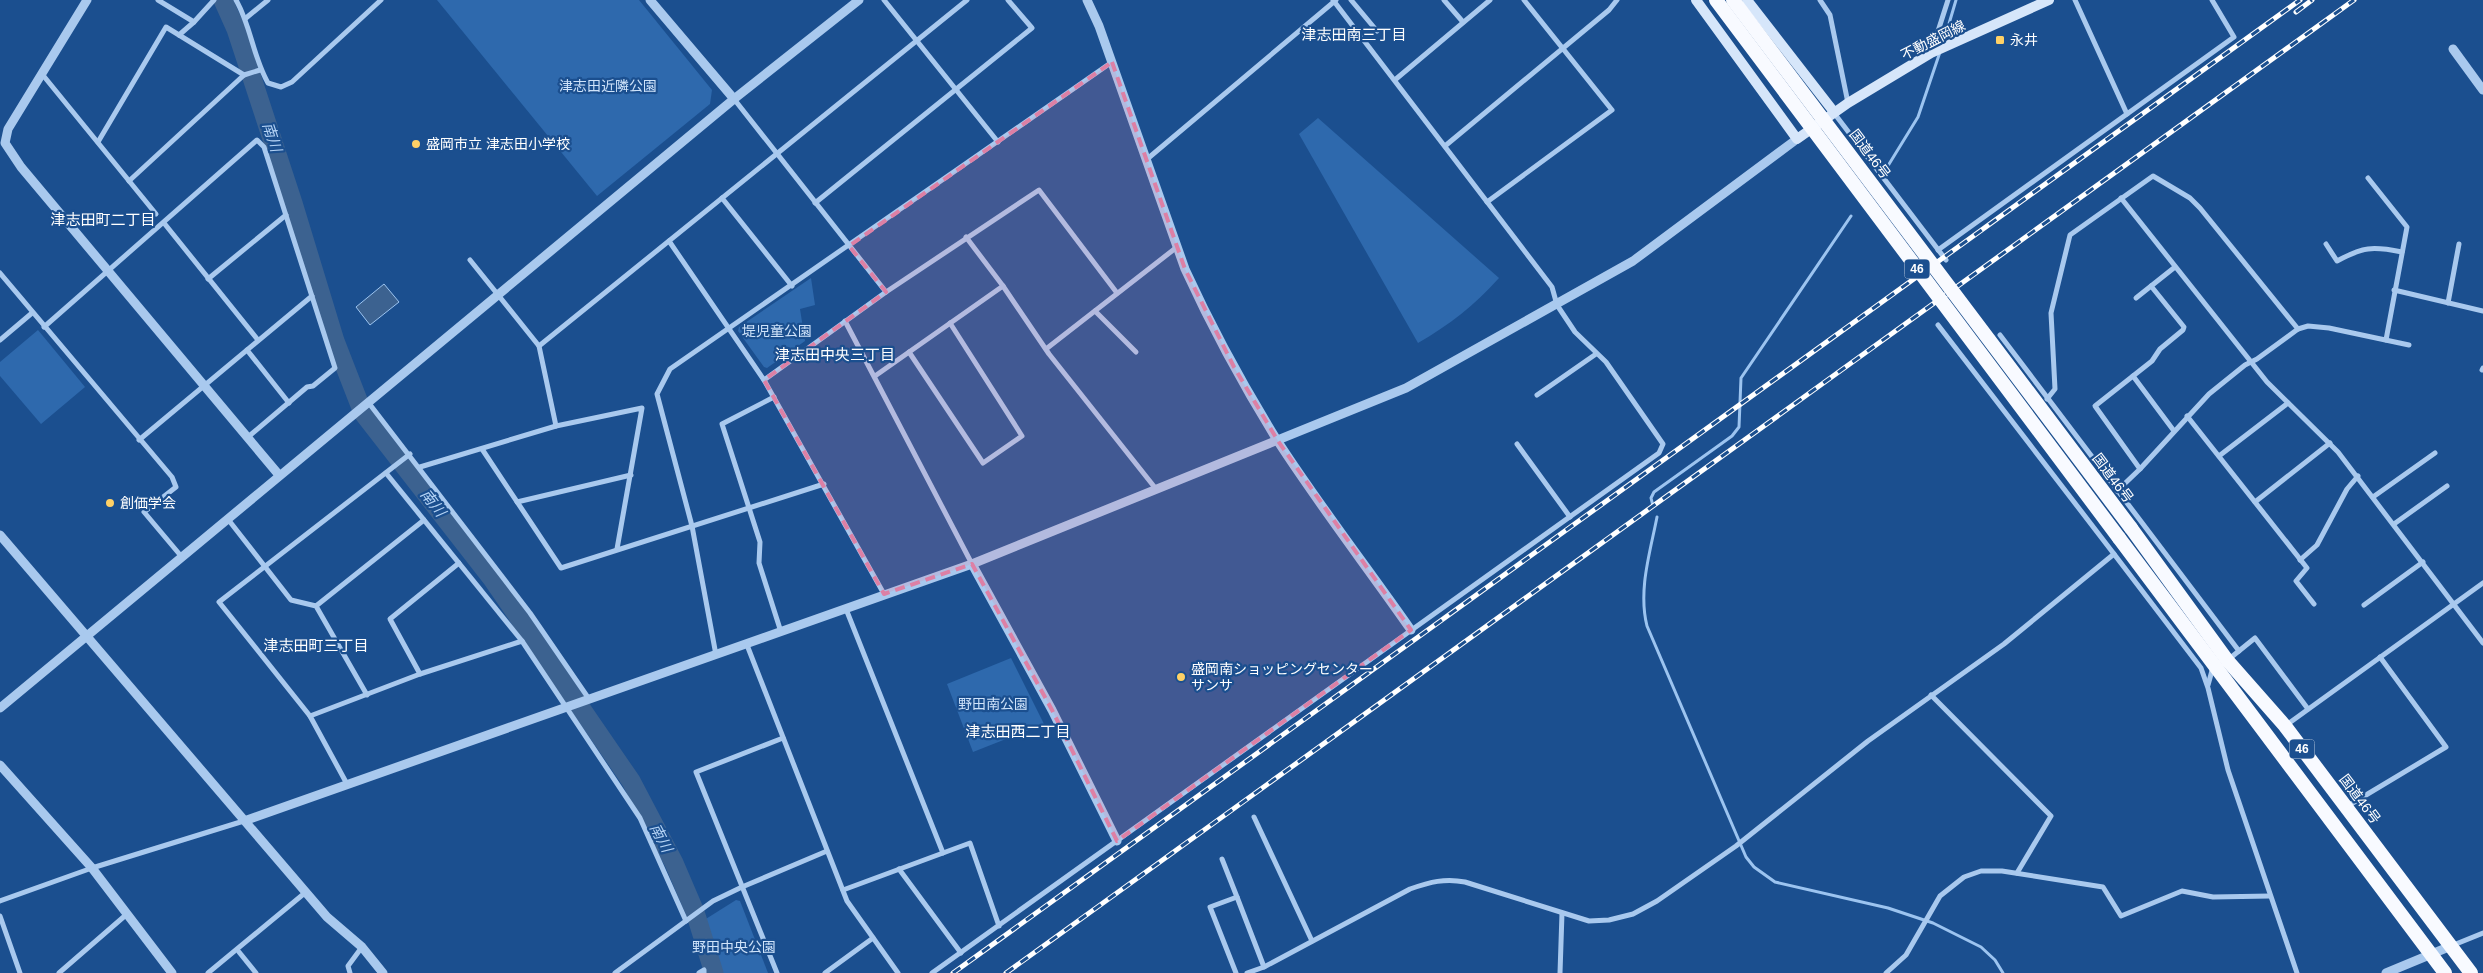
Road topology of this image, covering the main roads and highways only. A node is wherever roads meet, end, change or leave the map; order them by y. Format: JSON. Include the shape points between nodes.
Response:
{"nodes":[{"id":1,"x":1696,"y":0,"type":"edge"},
{"id":2,"x":1716,"y":0,"type":"edge"},
{"id":3,"x":1733,"y":0,"type":"edge"},
{"id":4,"x":1747,"y":0,"type":"edge"},
{"id":5,"x":2049,"y":0,"type":"edge"},
{"id":6,"x":1834,"y":112,"type":"junction"},
{"id":7,"x":2220,"y":662,"type":"junction"},
{"id":8,"x":2445,"y":973,"type":"edge"},
{"id":9,"x":2471,"y":973,"type":"edge"}],
"edges":[{"from":1,"to":6,"type":"main road","name":"不動盛岡線","via":[[1797,139]]},
{"from":2,"to":7,"type":"highway","name":"国道46号","number":"46","bridge":true,"via":[[2119,538]]},
{"from":3,"to":7,"type":"highway","name":"国道46号","number":"46","bridge":true,"via":[[2130,528]]},
{"from":4,"to":6,"type":"main road"},
{"from":5,"to":6,"type":"main road","name":"不動盛岡線","via":[[1932,53]]},
{"from":7,"to":8,"type":"highway","name":"国道46号","number":"46"},
{"from":7,"to":9,"type":"highway","name":"国道46号","number":"46","via":[[2285,726]]}]}
